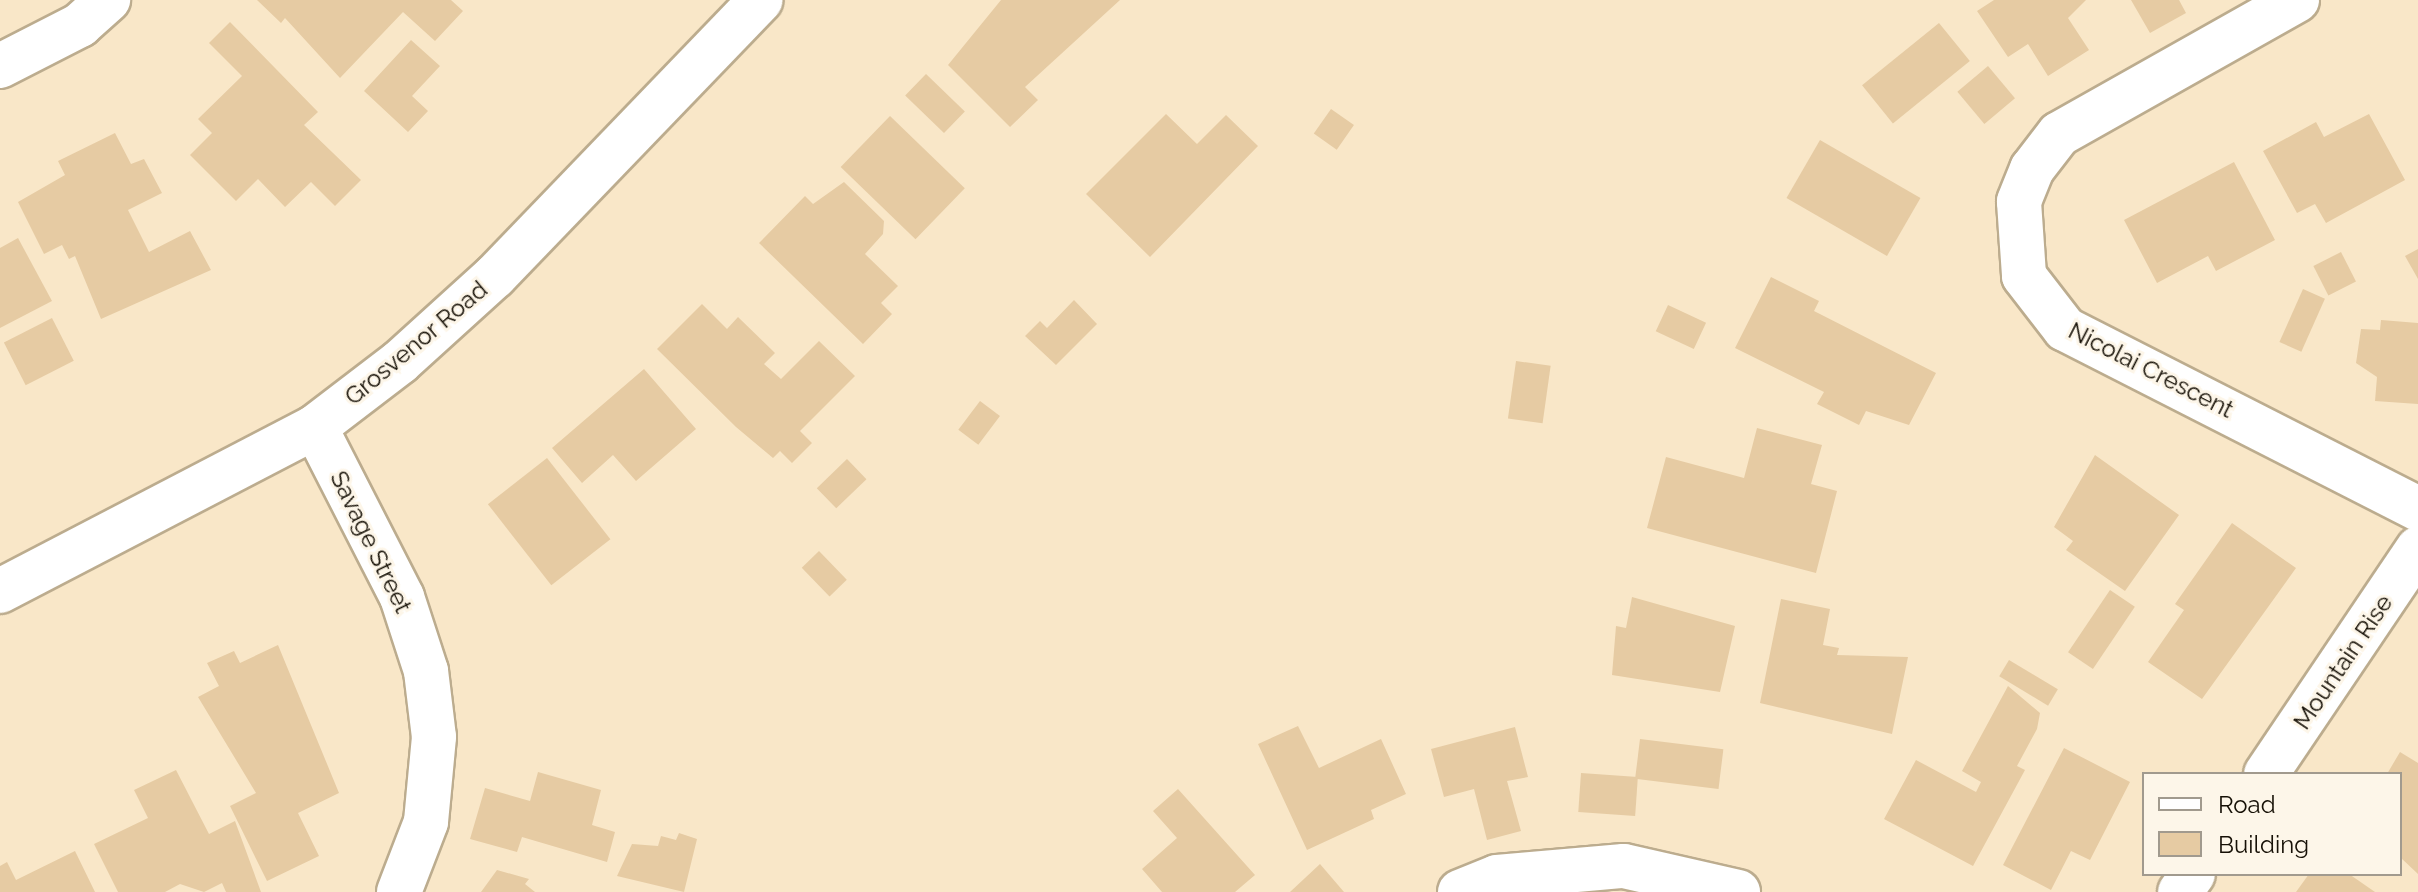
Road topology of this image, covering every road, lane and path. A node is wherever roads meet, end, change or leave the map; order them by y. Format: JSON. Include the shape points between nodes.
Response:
{"nodes":[{"id":1,"x":108,"y":0,"type":"edge"},
{"id":2,"x":761,"y":0,"type":"edge"},
{"id":3,"x":2297,"y":0,"type":"edge"},
{"id":4,"x":0,"y":66,"type":"edge"},
{"id":5,"x":315,"y":427,"type":"junction"},
{"id":6,"x":2418,"y":509,"type":"edge"},
{"id":7,"x":2418,"y":549,"type":"edge"},
{"id":8,"x":0,"y":591,"type":"edge"},
{"id":9,"x":2267,"y":772,"type":"edge"},
{"id":10,"x":399,"y":892,"type":"edge"},
{"id":11,"x":1460,"y":892,"type":"edge"},
{"id":12,"x":1738,"y":892,"type":"edge"}],
"edges":[{"from":1,"to":4,"type":"street","via":[[80,25]]},
{"from":2,"to":5,"type":"street","name":"Grosvenor Road","via":[[495,276]]},
{"from":3,"to":6,"type":"street","name":"Nicolai Crescent","via":[[2059,134],[2019,202],[2024,276],[2074,335],[2367,477]]},
{"from":5,"to":8,"type":"street","name":"Grosvenor Road"},
{"from":5,"to":10,"type":"street","name":"Savage Street","via":[[402,597],[426,671],[434,737],[426,822]]},
{"from":7,"to":9,"type":"street","name":"Mountain Rise"},
{"from":11,"to":12,"type":"street","via":[[1497,877],[1624,866]]}]}
